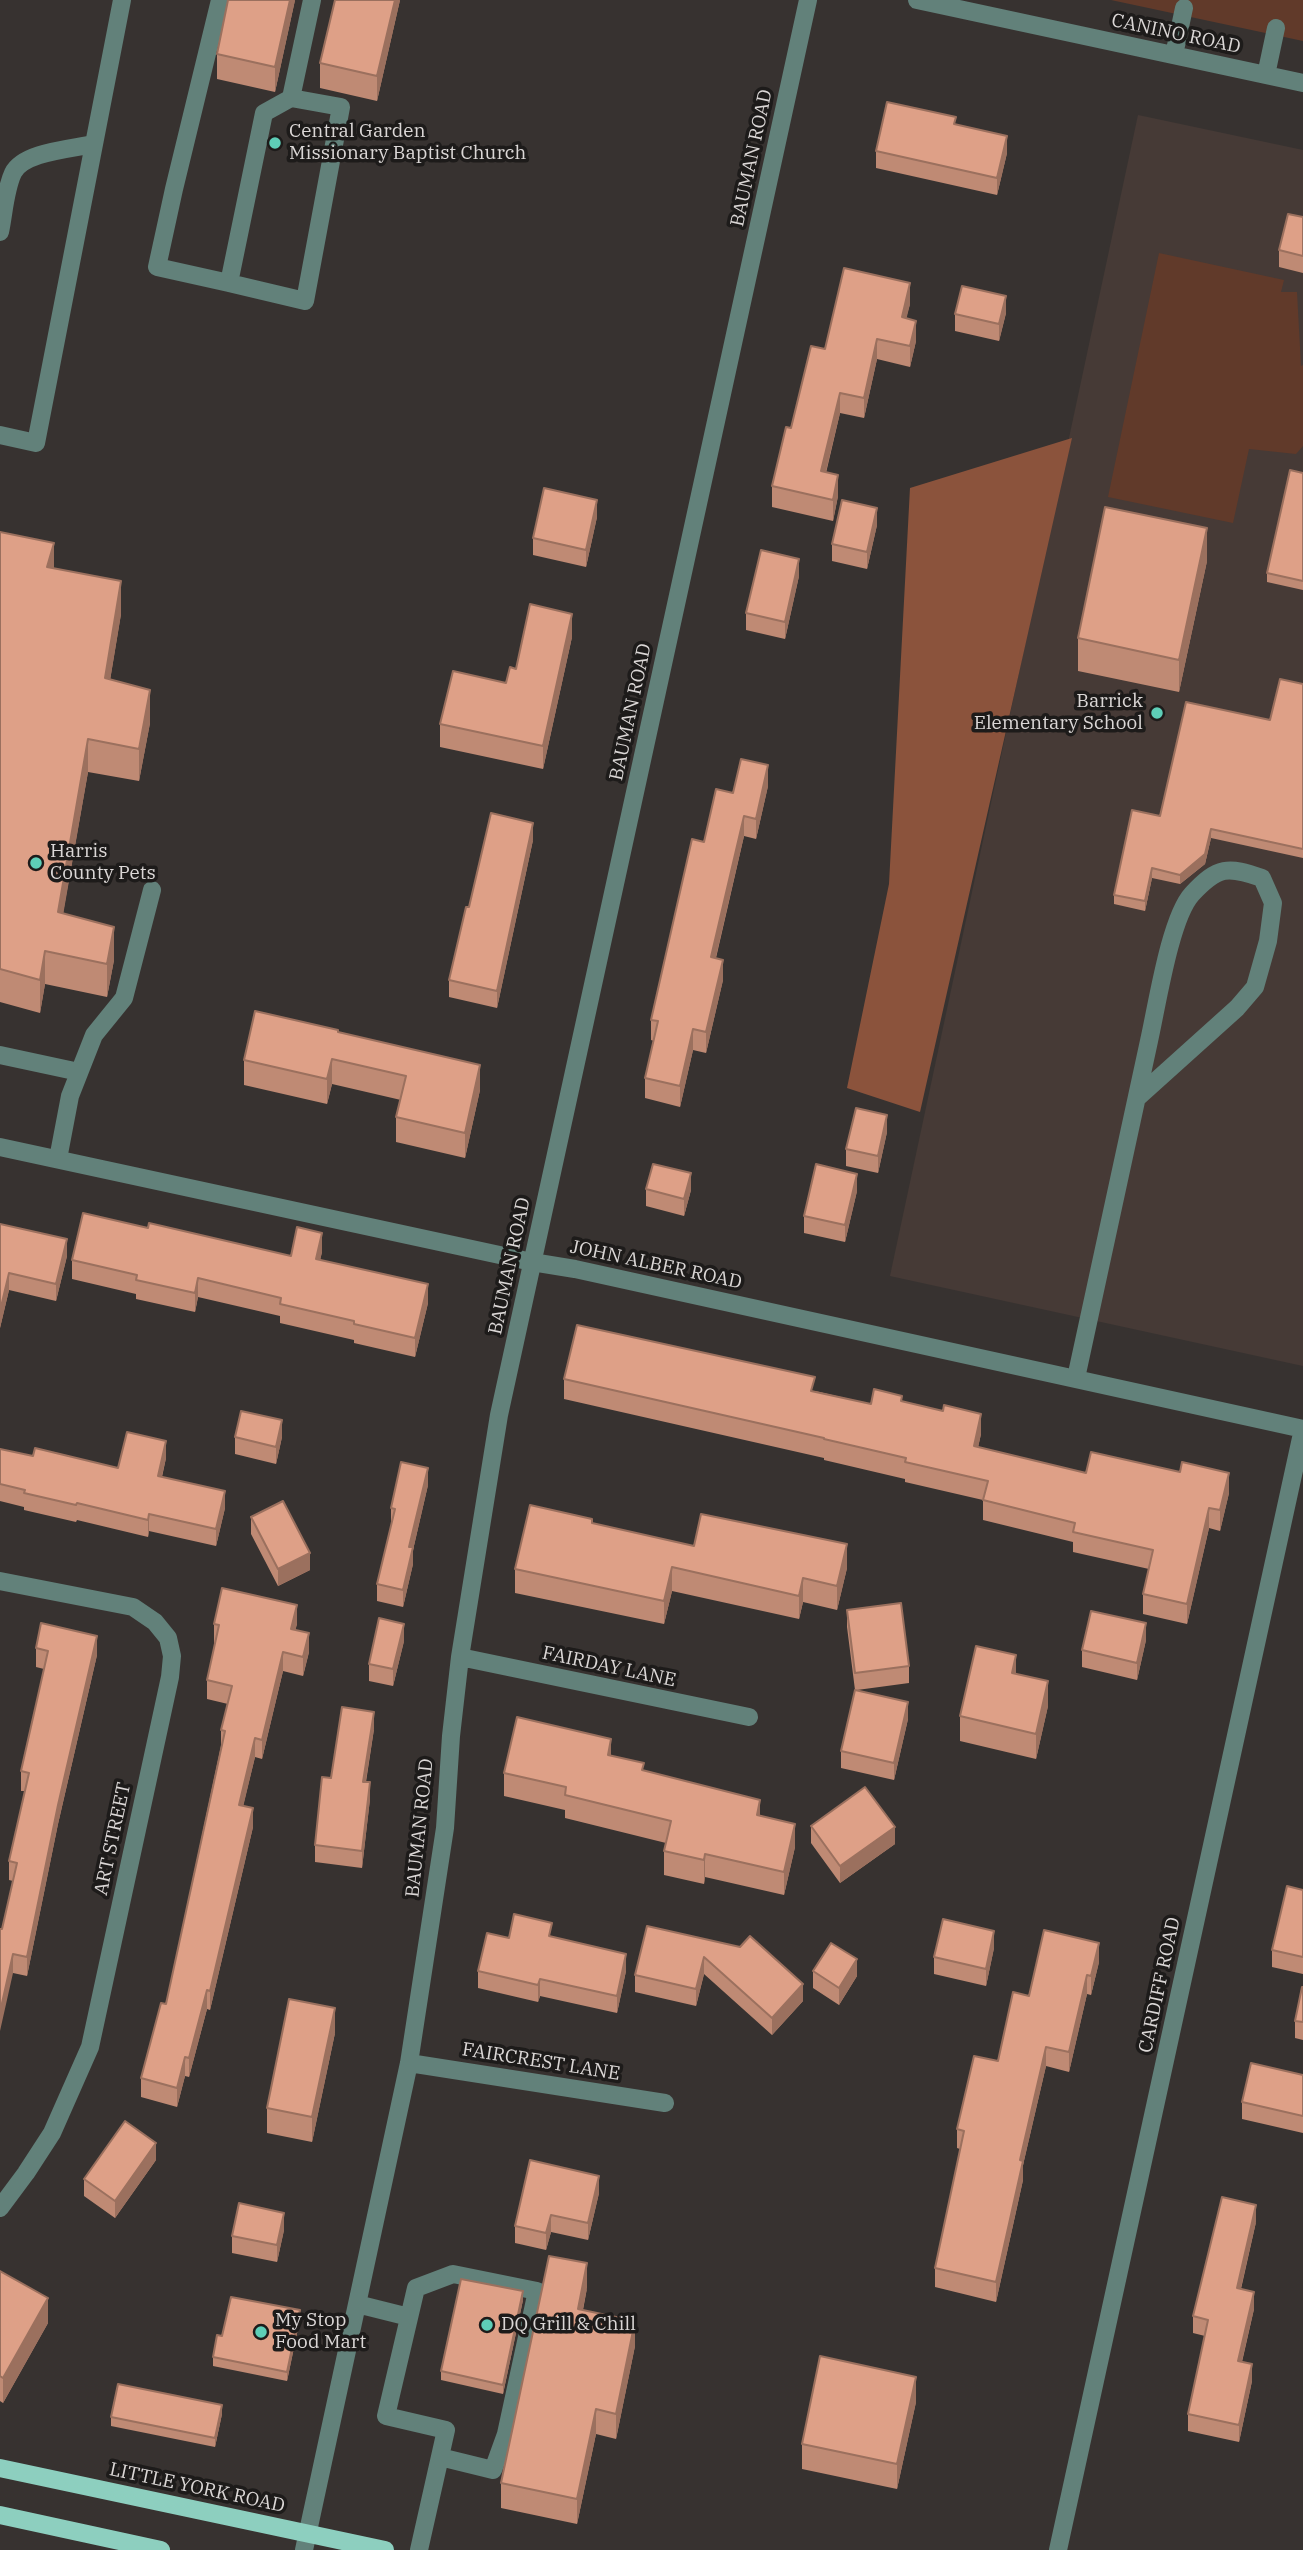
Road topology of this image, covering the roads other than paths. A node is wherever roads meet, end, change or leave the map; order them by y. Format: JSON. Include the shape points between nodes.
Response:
{"nodes":[{"id":1,"x":122,"y":0,"type":"edge"},
{"id":2,"x":220,"y":0,"type":"edge"},
{"id":3,"x":312,"y":0,"type":"edge"},
{"id":4,"x":808,"y":0,"type":"edge"},
{"id":5,"x":917,"y":0,"type":"edge"},
{"id":6,"x":1184,"y":8,"type":"dead end"},
{"id":7,"x":1276,"y":28,"type":"dead end"},
{"id":8,"x":1174,"y":55,"type":"junction"},
{"id":9,"x":1266,"y":75,"type":"junction"},
{"id":10,"x":1303,"y":83,"type":"edge"},
{"id":11,"x":291,"y":97,"type":"junction"},
{"id":12,"x":93,"y":144,"type":"junction"},
{"id":13,"x":0,"y":232,"type":"edge"},
{"id":14,"x":229,"y":283,"type":"junction"},
{"id":15,"x":0,"y":435,"type":"edge"},
{"id":16,"x":152,"y":890,"type":"dead end"},
{"id":17,"x":0,"y":1055,"type":"edge"},
{"id":18,"x":79,"y":1072,"type":"junction"},
{"id":19,"x":1137,"y":1098,"type":"junction"},
{"id":20,"x":0,"y":1147,"type":"edge"},
{"id":21,"x":58,"y":1159,"type":"junction"},
{"id":22,"x":532,"y":1262,"type":"junction"},
{"id":23,"x":1076,"y":1378,"type":"junction"},
{"id":24,"x":1303,"y":1429,"type":"edge"},
{"id":25,"x":0,"y":1581,"type":"edge"},
{"id":26,"x":460,"y":1657,"type":"junction"},
{"id":27,"x":749,"y":1717,"type":"dead end"},
{"id":28,"x":409,"y":2063,"type":"junction"},
{"id":29,"x":666,"y":2103,"type":"dead end"},
{"id":30,"x":0,"y":2207,"type":"edge"},
{"id":31,"x":356,"y":2304,"type":"junction"},
{"id":32,"x":409,"y":2316,"type":"junction"},
{"id":33,"x":440,"y":2457,"type":"junction"},
{"id":34,"x":0,"y":2468,"type":"edge"},
{"id":35,"x":0,"y":2515,"type":"edge"},
{"id":36,"x":306,"y":2541,"type":"edge"},
{"id":37,"x":120,"y":2546,"type":"edge"},
{"id":38,"x":161,"y":2550,"type":"edge"},
{"id":39,"x":385,"y":2550,"type":"edge"},
{"id":40,"x":419,"y":2550,"type":"edge"},
{"id":41,"x":1058,"y":2550,"type":"edge"}],
"edges":[{"from":1,"to":12,"type":"street"},
{"from":2,"to":14,"type":"street","via":[[158,267]]},
{"from":3,"to":11,"type":"street"},
{"from":4,"to":22,"type":"street","name":"BAUMAN ROAD"},
{"from":5,"to":8,"type":"street","name":"CANINO ROAD"},
{"from":6,"to":8,"type":"street"},
{"from":7,"to":9,"type":"street"},
{"from":8,"to":9,"type":"street","name":"CANINO ROAD"},
{"from":9,"to":10,"type":"street","name":"CANINO ROAD"},
{"from":11,"to":14,"type":"street","via":[[264,113]]},
{"from":11,"to":14,"type":"street","via":[[341,107],[305,301]]},
{"from":12,"to":13,"type":"street","via":[[19,164]]},
{"from":12,"to":15,"type":"street","via":[[36,443]]},
{"from":16,"to":18,"type":"street","via":[[124,998],[94,1035]]},
{"from":17,"to":18,"type":"street"},
{"from":18,"to":21,"type":"street"},
{"from":19,"to":19,"type":"street","via":[[1172,936],[1190,896],[1216,873],[1234,869],[1262,878],[1273,903],[1255,987]]},
{"from":19,"to":23,"type":"street"},
{"from":20,"to":21,"type":"street","name":"JOHN ALBER ROAD"},
{"from":21,"to":22,"type":"street","name":"JOHN ALBER ROAD"},
{"from":22,"to":23,"type":"street","name":"JOHN ALBER ROAD"},
{"from":22,"to":26,"type":"street","name":"BAUMAN ROAD","via":[[499,1415]]},
{"from":23,"to":24,"type":"street","name":"JOHN ALBER ROAD"},
{"from":24,"to":41,"type":"street","name":"CARDIFF ROAD"},
{"from":25,"to":30,"type":"street","name":"ART STREET","via":[[133,1607],[168,1638],[172,1656],[90,2047],[52,2133]]},
{"from":26,"to":27,"type":"street","name":"FAIRDAY LANE"},
{"from":26,"to":28,"type":"street","name":"BAUMAN ROAD","via":[[445,1829]]},
{"from":28,"to":29,"type":"street","name":"FAIRCREST LANE"},
{"from":28,"to":31,"type":"street","name":"BAUMAN ROAD"},
{"from":31,"to":32,"type":"street"},
{"from":31,"to":36,"type":"street","name":"BAUMAN ROAD"},
{"from":32,"to":33,"type":"street","via":[[386,2416],[446,2430]]},
{"from":32,"to":33,"type":"street","via":[[416,2288],[453,2274],[537,2291],[506,2434],[493,2470]]},
{"from":33,"to":40,"type":"street"},
{"from":34,"to":36,"type":"main road","name":"LITTLE YORK ROAD"},
{"from":35,"to":37,"type":"main road"},
{"from":36,"to":39,"type":"main road","name":"LITTLE YORK ROAD"},
{"from":37,"to":38,"type":"main road"}]}
